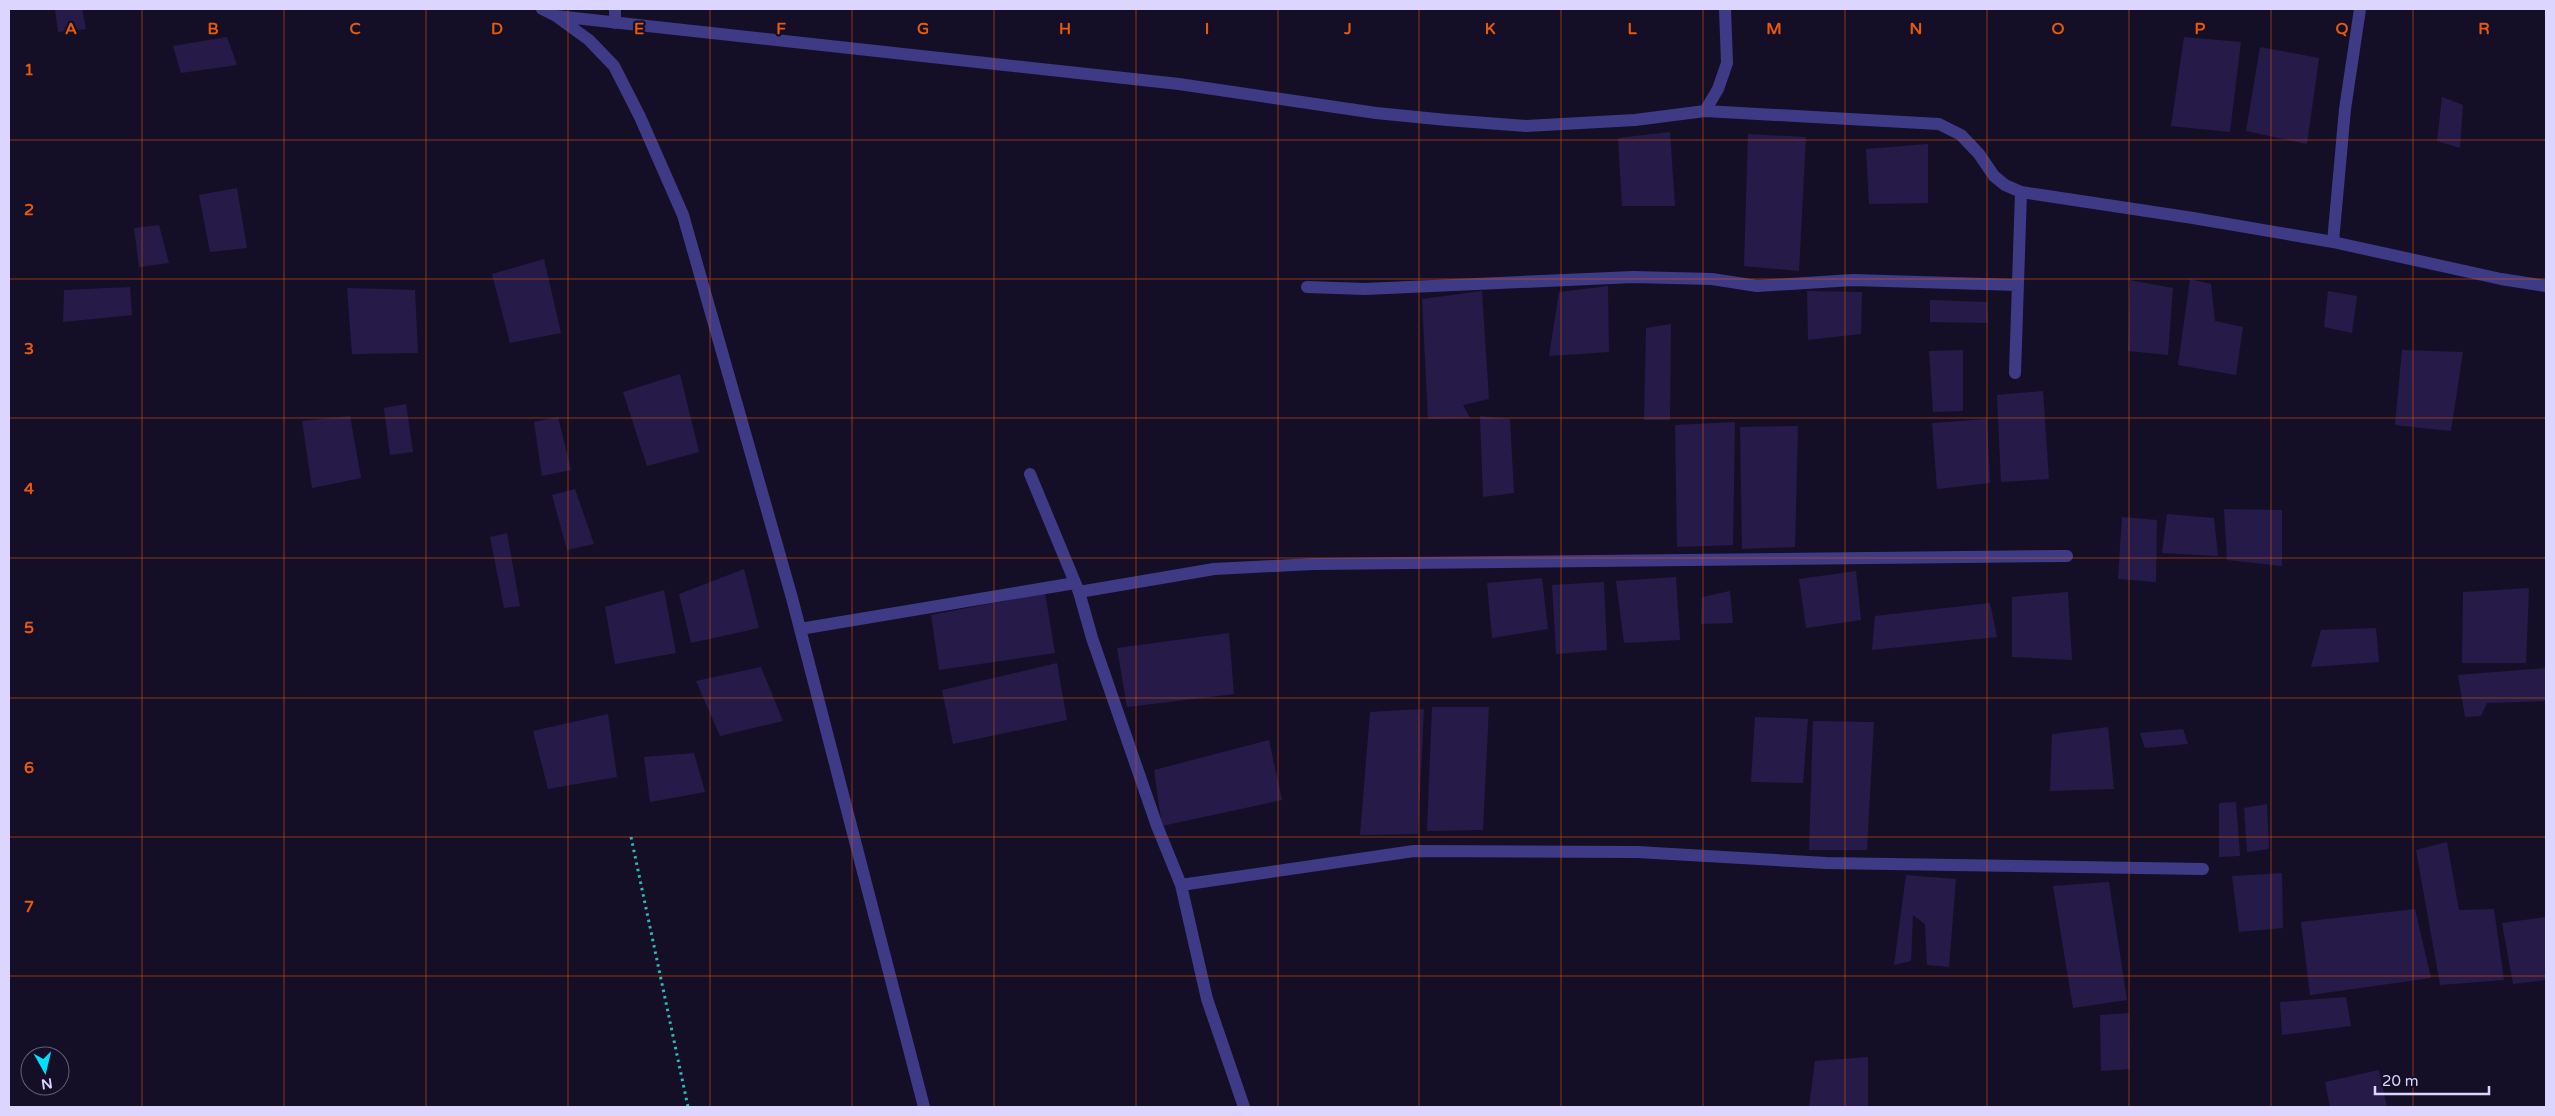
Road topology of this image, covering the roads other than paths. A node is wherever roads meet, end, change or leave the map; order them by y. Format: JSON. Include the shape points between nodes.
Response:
{"nodes":[{"id":1,"x":542,"y":9,"type":"edge"},
{"id":2,"x":615,"y":9,"type":"edge"},
{"id":3,"x":1725,"y":9,"type":"edge"},
{"id":4,"x":2360,"y":9,"type":"edge"},
{"id":5,"x":556,"y":16,"type":"junction"},
{"id":6,"x":615,"y":22,"type":"junction"},
{"id":7,"x":1705,"y":111,"type":"junction"},
{"id":8,"x":2020,"y":192,"type":"junction"},
{"id":9,"x":2333,"y":242,"type":"junction"},
{"id":10,"x":2018,"y":285,"type":"junction"},
{"id":11,"x":2546,"y":286,"type":"edge"},
{"id":12,"x":1307,"y":287,"type":"dead end"},
{"id":13,"x":2015,"y":373,"type":"dead end"},
{"id":14,"x":1030,"y":474,"type":"dead end"},
{"id":15,"x":2066,"y":556,"type":"dead end"},
{"id":16,"x":1077,"y":588,"type":"junction"},
{"id":17,"x":800,"y":629,"type":"junction"},
{"id":18,"x":2203,"y":869,"type":"dead end"},
{"id":19,"x":1180,"y":885,"type":"junction"},
{"id":20,"x":924,"y":1107,"type":"edge"},
{"id":21,"x":1244,"y":1107,"type":"edge"}],
"edges":[{"from":1,"to":5,"type":"street"},
{"from":2,"to":6,"type":"street"},
{"from":3,"to":7,"type":"street","via":[[1727,63],[1718,89]]},
{"from":4,"to":9,"type":"street","via":[[2345,108]]},
{"from":5,"to":6,"type":"street"},
{"from":5,"to":17,"type":"street","via":[[589,40],[614,66],[683,215]]},
{"from":6,"to":7,"type":"street","via":[[1179,84],[1376,113],[1447,120],[1526,126],[1635,120]]},
{"from":7,"to":8,"type":"street","via":[[1939,124],[1961,135],[1994,176]]},
{"from":8,"to":9,"type":"street"},
{"from":8,"to":10,"type":"street"},
{"from":9,"to":11,"type":"street"},
{"from":10,"to":12,"type":"street","via":[[1853,280],[1758,286],[1712,279],[1633,277],[1366,289]]},
{"from":10,"to":13,"type":"street"},
{"from":14,"to":16,"type":"street"},
{"from":15,"to":16,"type":"street","via":[[1313,564],[1214,569]]},
{"from":16,"to":17,"type":"street","via":[[918,608]]},
{"from":16,"to":19,"type":"street"},
{"from":17,"to":20,"type":"street"},
{"from":18,"to":19,"type":"street","via":[[1826,863],[1637,852],[1414,851]]},
{"from":19,"to":21,"type":"street","via":[[1207,999]]}]}
